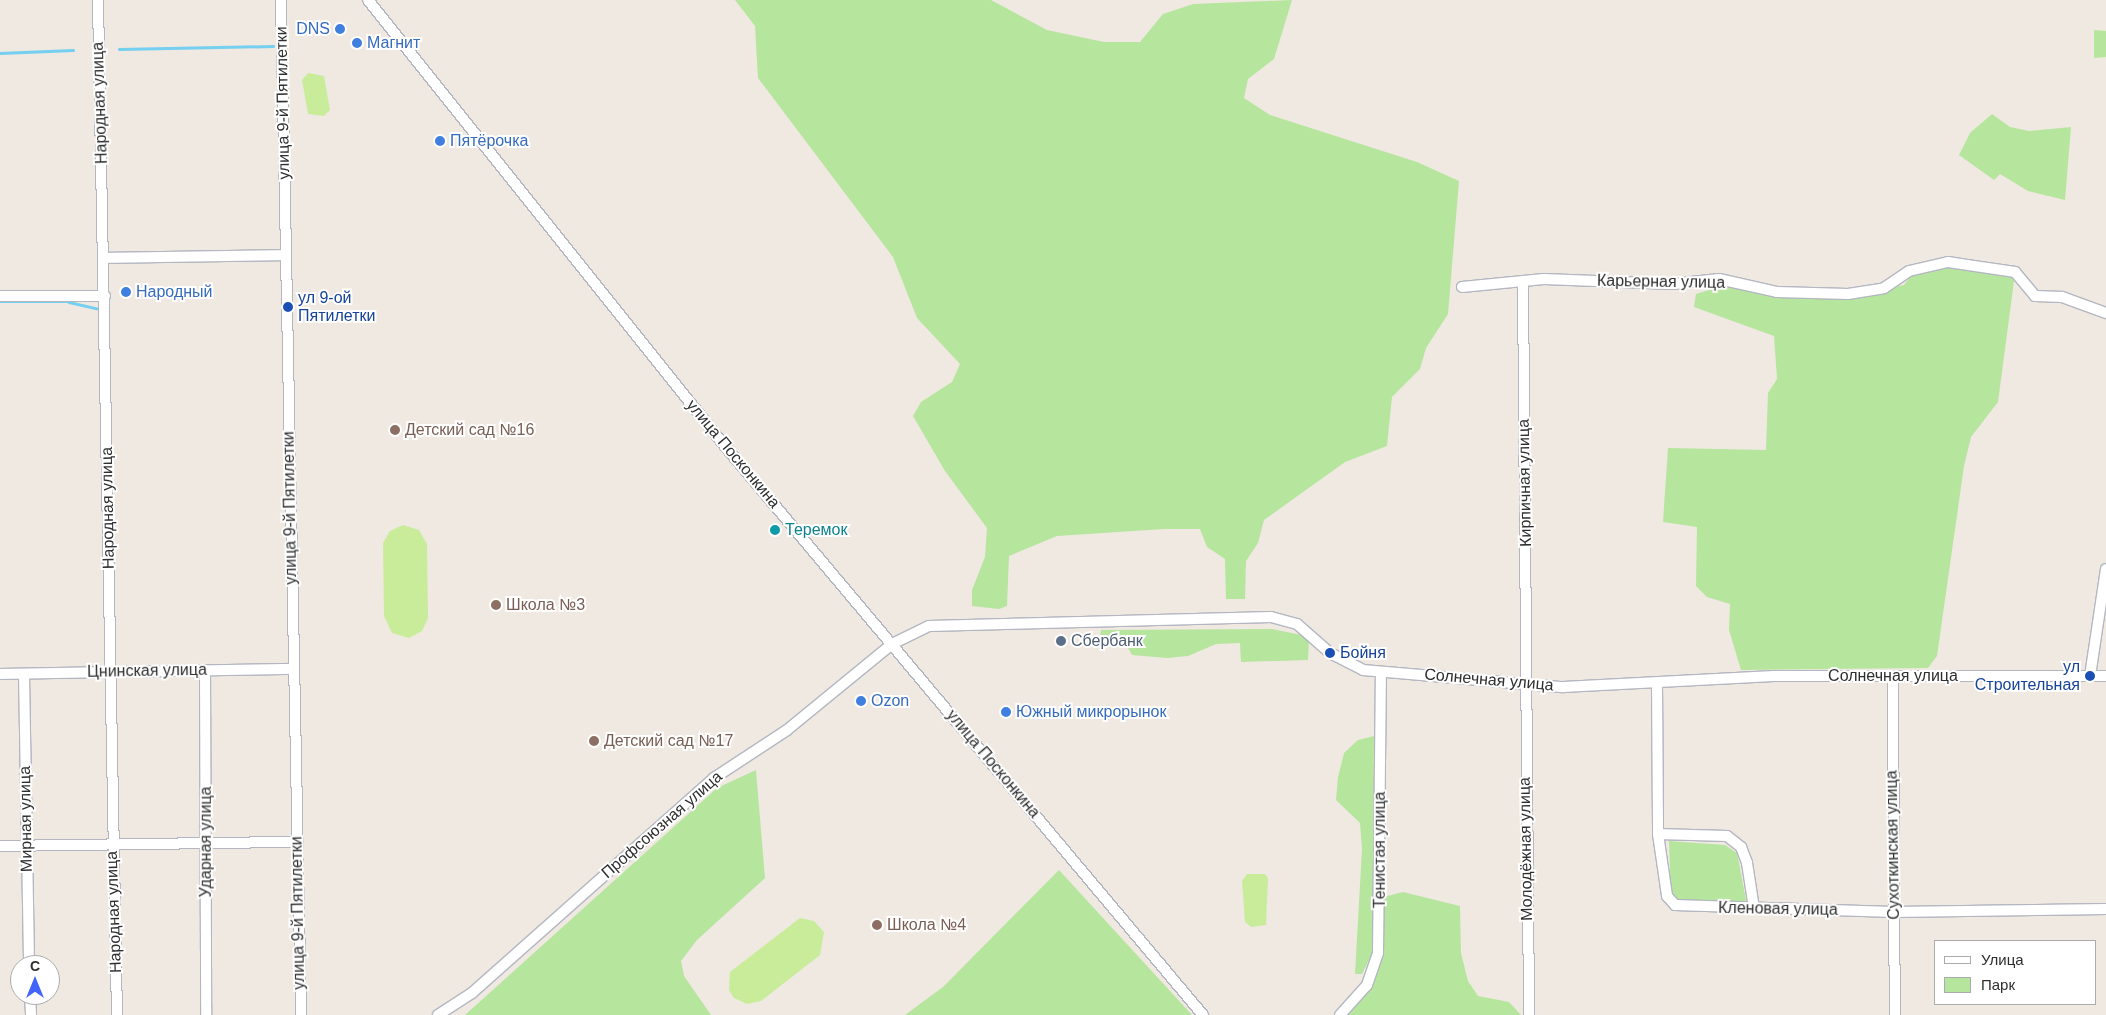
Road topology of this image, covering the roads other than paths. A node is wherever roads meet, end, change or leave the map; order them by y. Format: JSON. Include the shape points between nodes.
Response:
{"nodes":[{"id":1,"x":98,"y":0,"type":"edge"},
{"id":2,"x":281,"y":0,"type":"edge"},
{"id":3,"x":368,"y":0,"type":"edge"},
{"id":4,"x":286,"y":255,"type":"junction"},
{"id":5,"x":104,"y":258,"type":"junction"},
{"id":6,"x":1523,"y":282,"type":"junction"},
{"id":7,"x":1462,"y":287,"type":"dead end"},
{"id":8,"x":0,"y":296,"type":"edge"},
{"id":9,"x":105,"y":296,"type":"junction"},
{"id":10,"x":2106,"y":313,"type":"edge"},
{"id":11,"x":2106,"y":569,"type":"edge"},
{"id":12,"x":892,"y":644,"type":"junction"},
{"id":13,"x":294,"y":669,"type":"junction"},
{"id":14,"x":110,"y":670,"type":"junction"},
{"id":15,"x":205,"y":670,"type":"junction"},
{"id":16,"x":1381,"y":672,"type":"junction"},
{"id":17,"x":0,"y":674,"type":"edge"},
{"id":18,"x":24,"y":674,"type":"junction"},
{"id":19,"x":1893,"y":676,"type":"junction"},
{"id":20,"x":2090,"y":676,"type":"junction"},
{"id":21,"x":2106,"y":676,"type":"edge"},
{"id":22,"x":1524,"y":684,"type":"junction"},
{"id":23,"x":1657,"y":684,"type":"junction"},
{"id":24,"x":1658,"y":834,"type":"junction"},
{"id":25,"x":206,"y":842,"type":"junction"},
{"id":26,"x":297,"y":842,"type":"junction"},
{"id":27,"x":111,"y":845,"type":"junction"},
{"id":28,"x":0,"y":846,"type":"edge"},
{"id":29,"x":27,"y":846,"type":"junction"},
{"id":30,"x":1754,"y":908,"type":"junction"},
{"id":31,"x":2106,"y":909,"type":"edge"},
{"id":32,"x":1894,"y":912,"type":"junction"},
{"id":33,"x":30,"y":955,"type":"edge"},
{"id":34,"x":117,"y":1015,"type":"edge"},
{"id":35,"x":206,"y":1015,"type":"edge"},
{"id":36,"x":301,"y":1015,"type":"edge"},
{"id":37,"x":438,"y":1015,"type":"edge"},
{"id":38,"x":1203,"y":1015,"type":"edge"},
{"id":39,"x":1340,"y":1015,"type":"edge"},
{"id":40,"x":1529,"y":1015,"type":"edge"},
{"id":41,"x":1896,"y":1015,"type":"edge"}],
"edges":[{"from":1,"to":5,"type":"street","name":"Народная улица"},
{"from":2,"to":4,"type":"street","name":"улица 9-й Пятилетки"},
{"from":3,"to":12,"type":"street","name":"улица Посконкина","via":[[559,243]]},
{"from":4,"to":5,"type":"street"},
{"from":4,"to":13,"type":"street","name":"улица 9-й Пятилетки"},
{"from":5,"to":9,"type":"street","name":"Народная улица"},
{"from":6,"to":7,"type":"street","name":"Карьерная улица"},
{"from":6,"to":10,"type":"street","name":"Карьерная улица","via":[[1673,284],[1719,279],[1776,292],[1848,294],[1884,288],[1916,268],[1948,262],[2015,272],[2035,296],[2062,297]]},
{"from":6,"to":22,"type":"street","name":"Кирпичная улица","via":[[1528,627]]},
{"from":8,"to":9,"type":"street"},
{"from":9,"to":14,"type":"street","name":"Народная улица"},
{"from":11,"to":20,"type":"street"},
{"from":12,"to":16,"type":"street","name":"Солнечная улица","via":[[929,626],[1271,617],[1304,628],[1352,667]]},
{"from":12,"to":37,"type":"street","name":"Профсоюзная улица","via":[[777,737],[714,778],[472,993]]},
{"from":12,"to":38,"type":"street","name":"улица Посконкина"},
{"from":13,"to":15,"type":"street","name":"Цнинская улица"},
{"from":13,"to":26,"type":"street","name":"улица 9-й Пятилетки"},
{"from":14,"to":15,"type":"street","name":"Цнинская улица"},
{"from":14,"to":18,"type":"street","name":"Цнинская улица"},
{"from":14,"to":27,"type":"street","name":"Народная улица"},
{"from":15,"to":25,"type":"street","name":"Ударная улица"},
{"from":16,"to":22,"type":"street","name":"Солнечная улица"},
{"from":16,"to":39,"type":"street","name":"Тенистая улица","via":[[1378,954],[1367,985]]},
{"from":17,"to":18,"type":"street","name":"Цнинская улица"},
{"from":18,"to":29,"type":"street","name":"Мирная улица"},
{"from":19,"to":20,"type":"street","name":"Солнечная улица"},
{"from":19,"to":23,"type":"street","name":"Солнечная улица","via":[[1774,676]]},
{"from":19,"to":32,"type":"street","name":"Сухоткинская улица"},
{"from":20,"to":21,"type":"street","name":"Солнечная улица"},
{"from":22,"to":23,"type":"street","name":"Солнечная улица","via":[[1576,688]]},
{"from":22,"to":40,"type":"street","name":"Молодёжная улица"},
{"from":23,"to":24,"type":"street","name":"Кленовая улица"},
{"from":24,"to":30,"type":"street","via":[[1727,836],[1744,855]]},
{"from":24,"to":30,"type":"street","name":"Кленовая улица","via":[[1667,896],[1675,905]]},
{"from":25,"to":26,"type":"street"},
{"from":25,"to":27,"type":"street"},
{"from":25,"to":35,"type":"street","name":"Ударная улица"},
{"from":26,"to":36,"type":"street","name":"улица 9-й Пятилетки"},
{"from":27,"to":29,"type":"street"},
{"from":27,"to":34,"type":"street","name":"Народная улица"},
{"from":28,"to":29,"type":"street"},
{"from":29,"to":33,"type":"street","name":"Мирная улица"},
{"from":30,"to":32,"type":"street","name":"Кленовая улица"},
{"from":31,"to":32,"type":"street","name":"Кленовая улица"},
{"from":32,"to":41,"type":"street","name":"Сухоткинская улица"}]}
